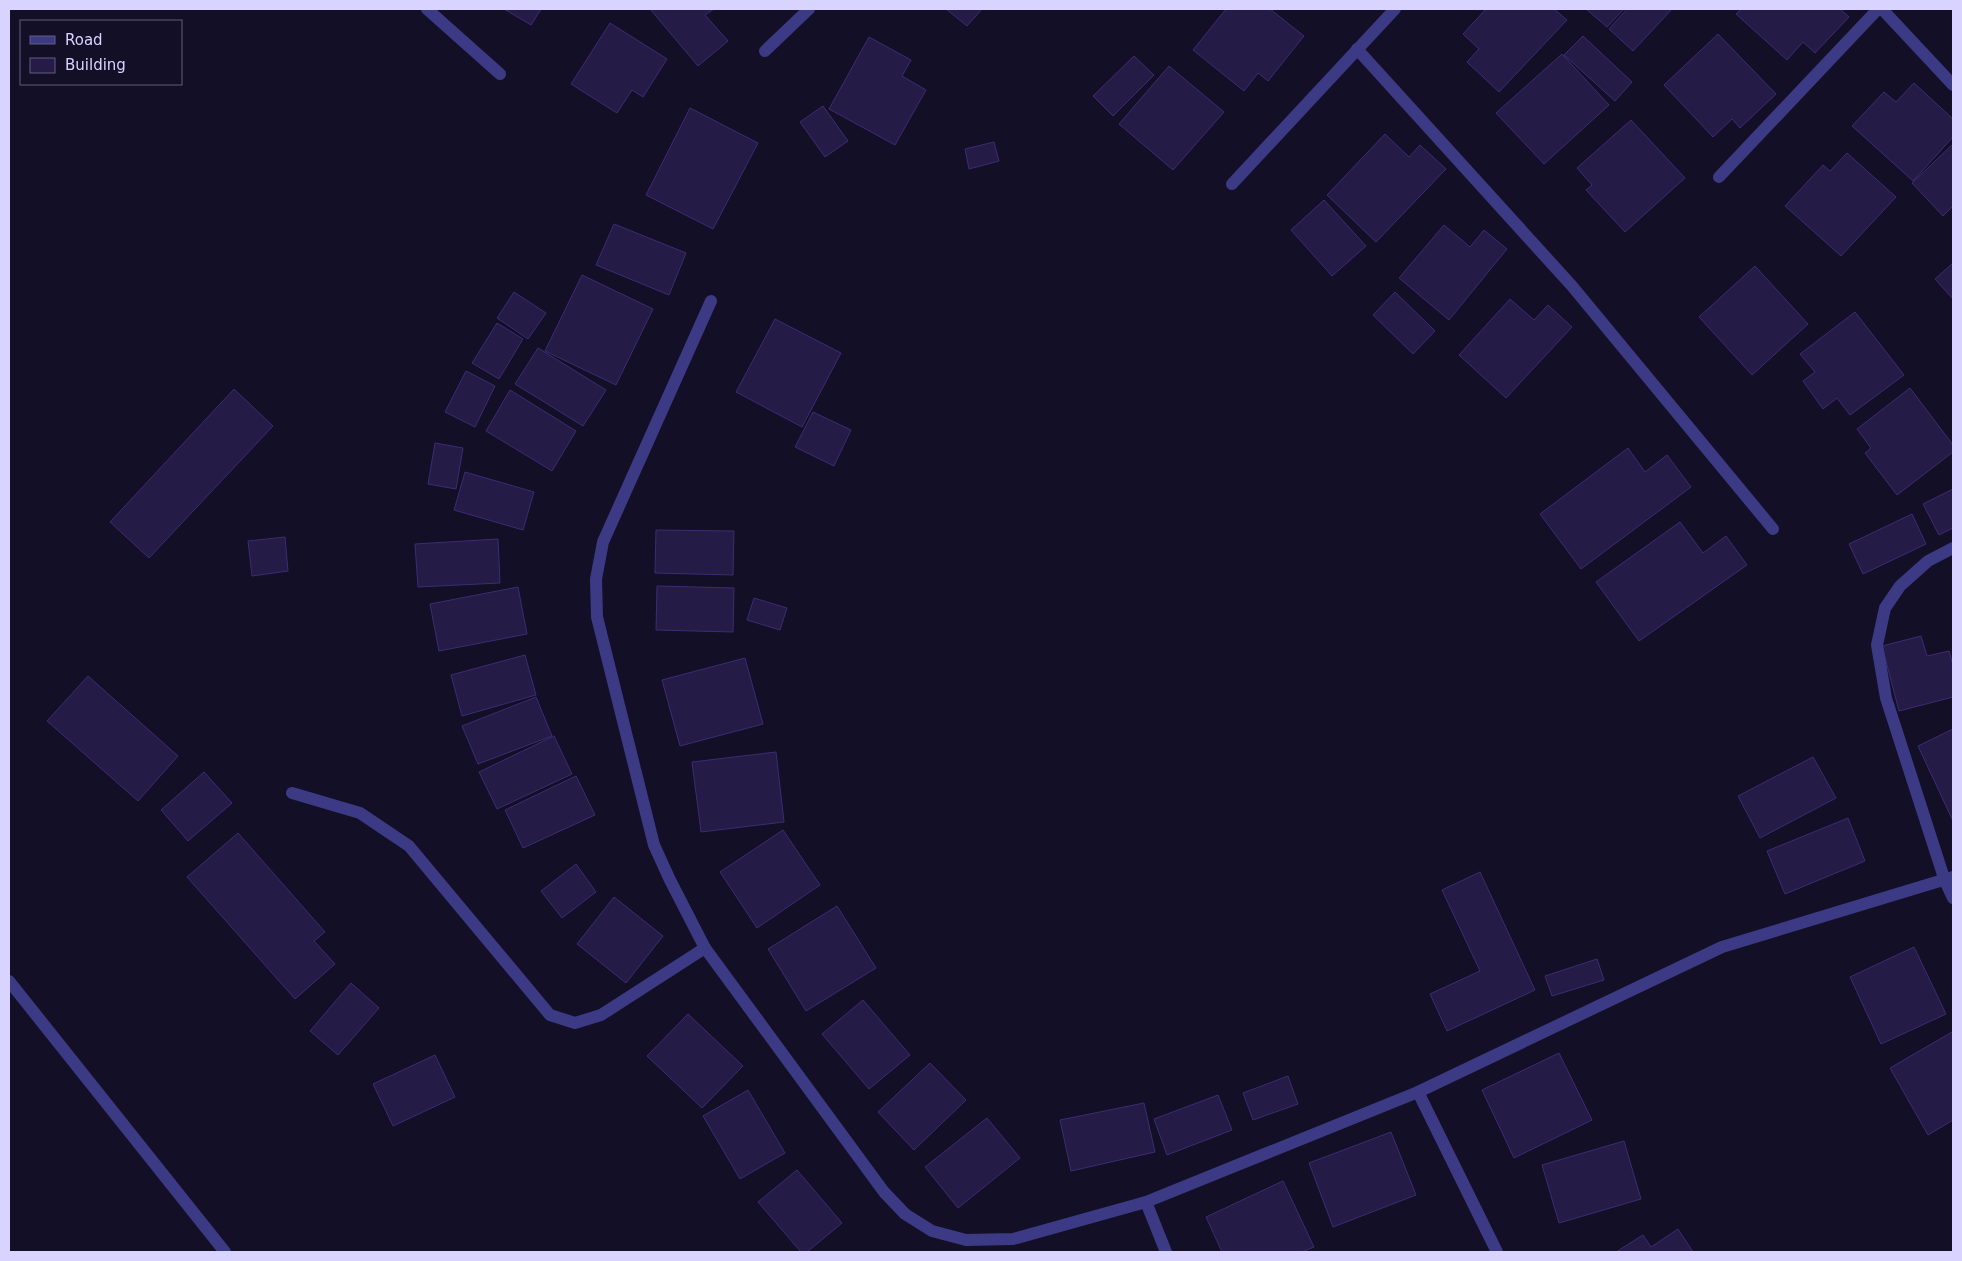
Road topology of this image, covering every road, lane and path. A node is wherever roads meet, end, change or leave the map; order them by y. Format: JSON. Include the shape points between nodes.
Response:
{"nodes":[{"id":1,"x":427,"y":9,"type":"edge"},
{"id":2,"x":809,"y":9,"type":"edge"},
{"id":3,"x":1395,"y":9,"type":"edge"},
{"id":4,"x":1878,"y":9,"type":"edge"},
{"id":5,"x":1882,"y":9,"type":"edge"},
{"id":6,"x":1357,"y":49,"type":"junction"},
{"id":7,"x":765,"y":51,"type":"dead end"},
{"id":8,"x":500,"y":74,"type":"dead end"},
{"id":9,"x":1953,"y":85,"type":"edge"},
{"id":10,"x":1719,"y":177,"type":"dead end"},
{"id":11,"x":1232,"y":184,"type":"dead end"},
{"id":12,"x":711,"y":301,"type":"dead end"},
{"id":13,"x":1772,"y":529,"type":"dead end"},
{"id":14,"x":1953,"y":548,"type":"edge"},
{"id":15,"x":292,"y":793,"type":"dead end"},
{"id":16,"x":1949,"y":879,"type":"edge"},
{"id":17,"x":1953,"y":898,"type":"edge"},
{"id":18,"x":706,"y":948,"type":"junction"},
{"id":19,"x":9,"y":981,"type":"edge"},
{"id":20,"x":1418,"y":1092,"type":"junction"},
{"id":21,"x":1146,"y":1202,"type":"junction"},
{"id":22,"x":225,"y":1252,"type":"edge"},
{"id":23,"x":1166,"y":1252,"type":"edge"},
{"id":24,"x":1497,"y":1252,"type":"edge"}],
"edges":[{"from":1,"to":8,"type":"street"},
{"from":2,"to":7,"type":"street"},
{"from":3,"to":6,"type":"street"},
{"from":4,"to":10,"type":"street"},
{"from":5,"to":9,"type":"street"},
{"from":6,"to":11,"type":"street"},
{"from":6,"to":13,"type":"street","via":[[1572,286]]},
{"from":12,"to":18,"type":"street","via":[[603,542],[596,579],[597,617],[654,846]]},
{"from":14,"to":16,"type":"street","via":[[1928,562],[1900,586],[1885,608],[1877,645],[1886,698]]},
{"from":15,"to":18,"type":"street","via":[[360,813],[410,846],[550,1016],[575,1023],[601,1015]]},
{"from":16,"to":17,"type":"street"},
{"from":16,"to":20,"type":"street","via":[[1722,947]]},
{"from":18,"to":21,"type":"street","via":[[884,1192],[906,1214],[932,1231],[966,1240],[1012,1239]]},
{"from":19,"to":22,"type":"street"},
{"from":20,"to":21,"type":"street"},
{"from":20,"to":24,"type":"street"},
{"from":21,"to":23,"type":"street"}]}
